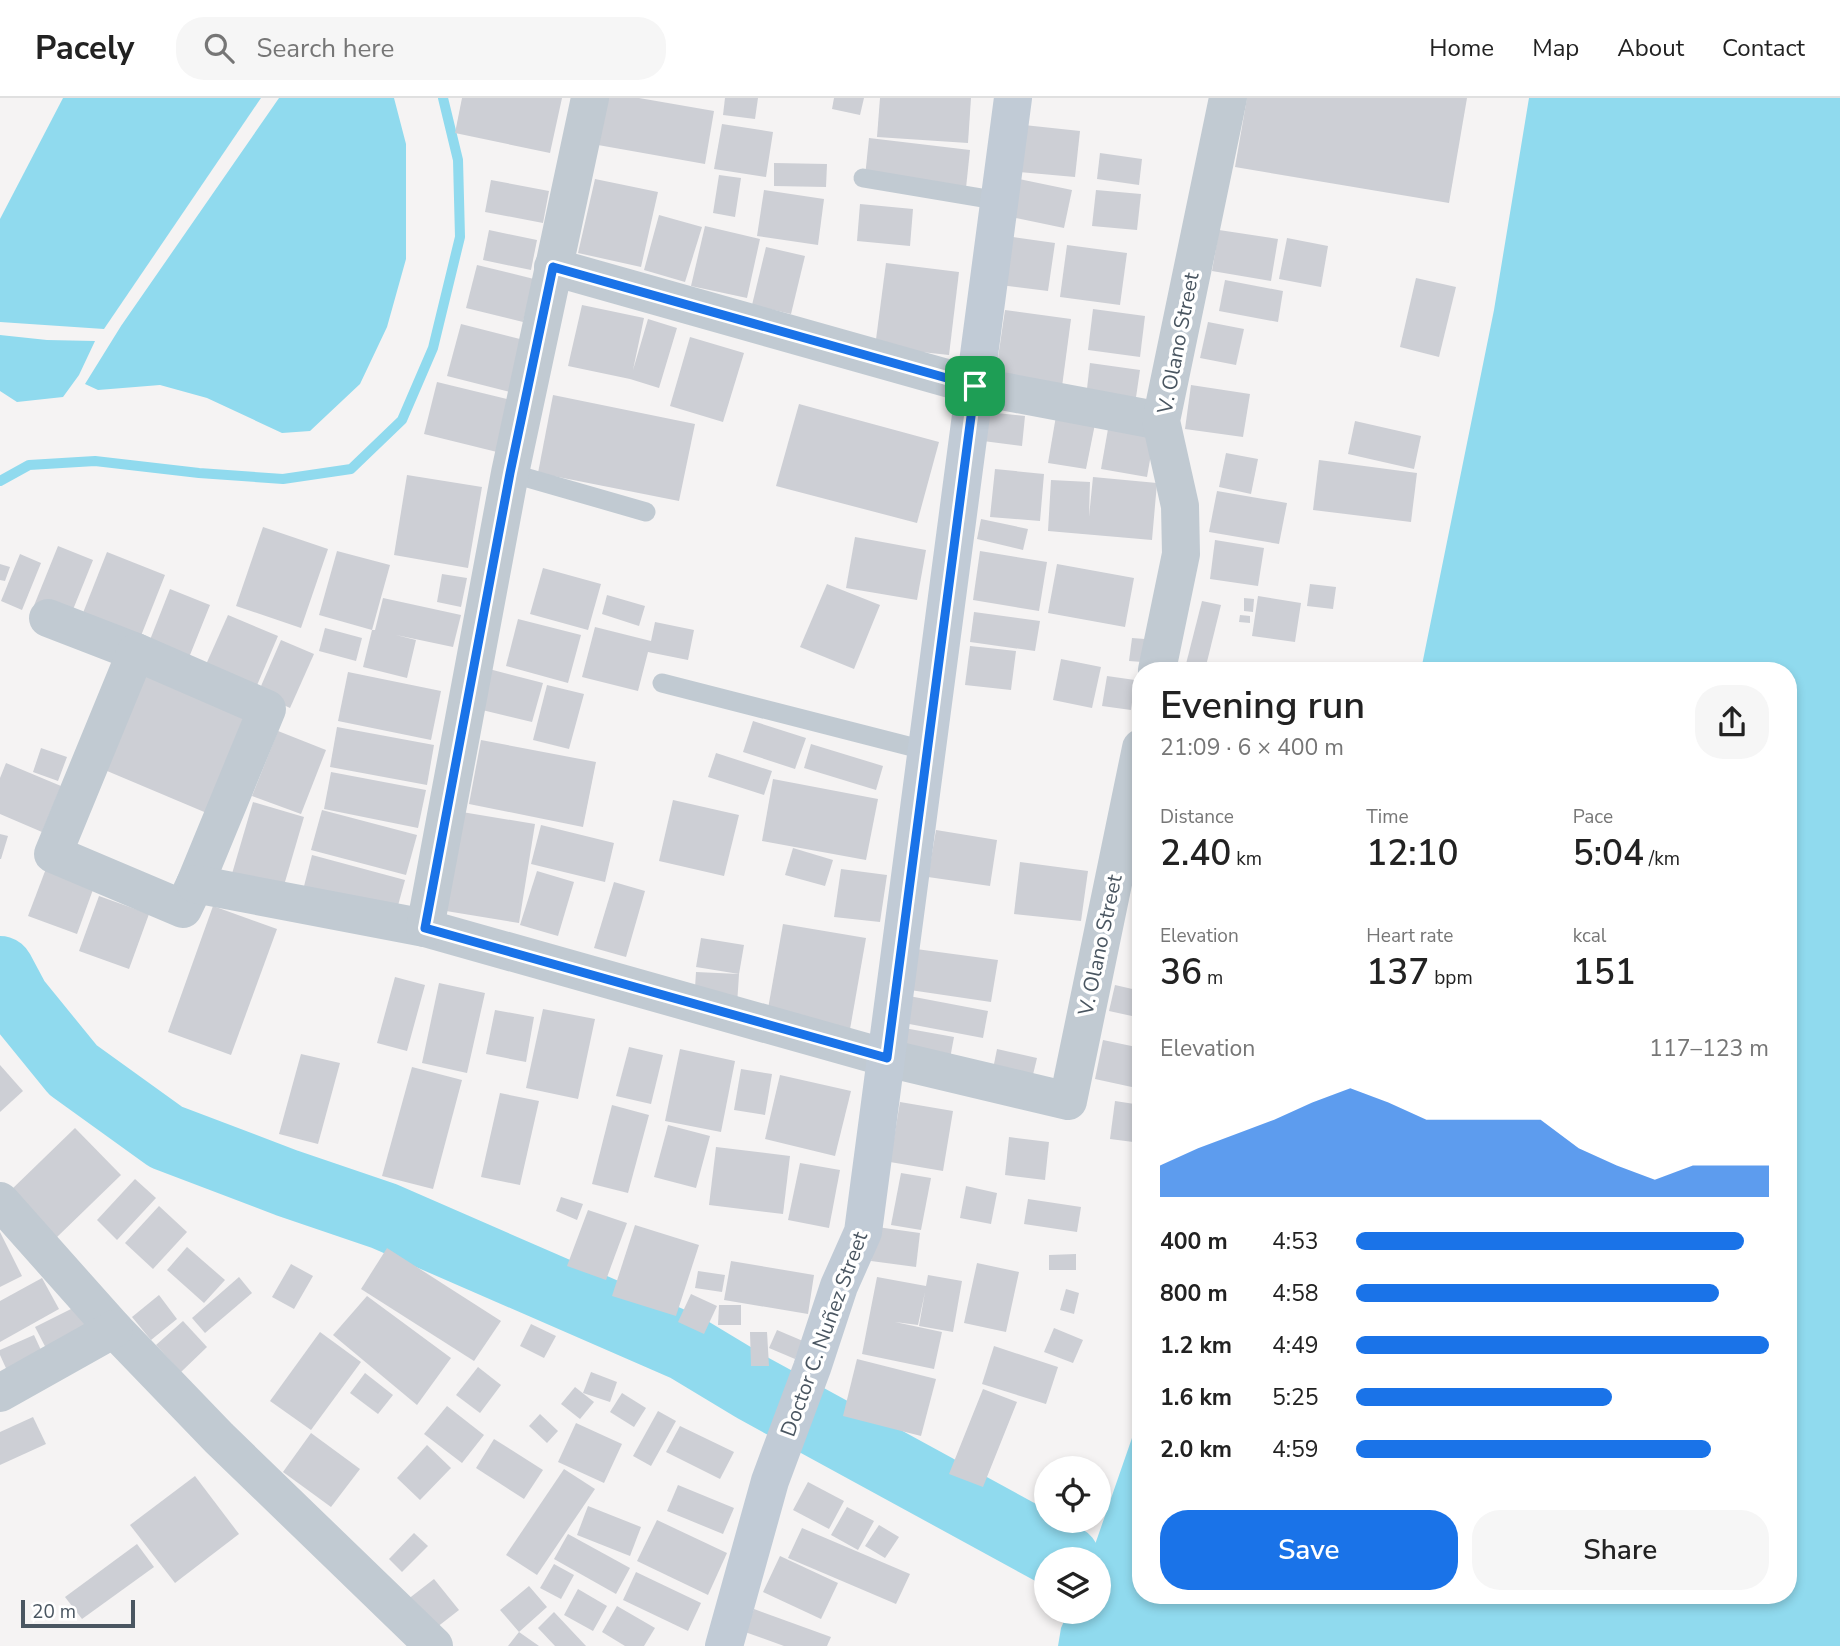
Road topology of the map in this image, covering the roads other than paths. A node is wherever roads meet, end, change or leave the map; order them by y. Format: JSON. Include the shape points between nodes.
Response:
{"nodes":[{"id":1,"x":590,"y":98,"type":"edge"},
{"id":2,"x":1013,"y":98,"type":"edge"},
{"id":3,"x":1228,"y":98,"type":"edge"},
{"id":4,"x":863,"y":178,"type":"dead end"},
{"id":5,"x":1000,"y":201,"type":"junction"},
{"id":6,"x":553,"y":267,"type":"junction"},
{"id":7,"x":975,"y":386,"type":"junction"},
{"id":8,"x":1161,"y":421,"type":"junction"},
{"id":9,"x":510,"y":473,"type":"junction"},
{"id":10,"x":646,"y":512,"type":"dead end"},
{"id":11,"x":48,"y":618,"type":"dead end"},
{"id":12,"x":136,"y":652,"type":"junction"},
{"id":13,"x":1159,"y":662,"type":"edge"},
{"id":14,"x":662,"y":683,"type":"dead end"},
{"id":15,"x":928,"y":751,"type":"junction"},
{"id":16,"x":1132,"y":792,"type":"edge"},
{"id":17,"x":195,"y":884,"type":"junction"},
{"id":18,"x":425,"y":928,"type":"junction"},
{"id":19,"x":887,"y":1058,"type":"junction"},
{"id":20,"x":0,"y":1201,"type":"edge"},
{"id":21,"x":114,"y":1329,"type":"junction"},
{"id":22,"x":0,"y":1393,"type":"edge"},
{"id":23,"x":434,"y":1646,"type":"edge"},
{"id":24,"x":724,"y":1646,"type":"edge"}],
"edges":[{"from":1,"to":6,"type":"street"},
{"from":2,"to":5,"type":"main road","name":"Doctor C. Nuñez Street"},
{"from":3,"to":8,"type":"street","name":"V. Olano Street"},
{"from":4,"to":5,"type":"lane"},
{"from":5,"to":7,"type":"main road","name":"Doctor C. Nuñez Street"},
{"from":6,"to":7,"type":"street"},
{"from":6,"to":9,"type":"street"},
{"from":7,"to":8,"type":"street"},
{"from":7,"to":15,"type":"main road","name":"Doctor C. Nuñez Street"},
{"from":8,"to":13,"type":"street","name":"V. Olano Street","via":[[1180,506],[1181,554]]},
{"from":9,"to":10,"type":"lane"},
{"from":9,"to":18,"type":"street"},
{"from":11,"to":12,"type":"street"},
{"from":12,"to":17,"type":"street","via":[[267,709]]},
{"from":12,"to":17,"type":"street","via":[[53,855],[183,909]]},
{"from":14,"to":15,"type":"lane"},
{"from":15,"to":19,"type":"main road","name":"Doctor C. Nuñez Street"},
{"from":16,"to":19,"type":"street","name":"V. Olano Street","via":[[1068,1101]]},
{"from":17,"to":18,"type":"street"},
{"from":18,"to":19,"type":"street"},
{"from":19,"to":24,"type":"main road","name":"Doctor C. Nuñez Street","via":[[863,1232],[839,1286],[770,1480]]},
{"from":20,"to":21,"type":"street"},
{"from":21,"to":22,"type":"street"},
{"from":21,"to":23,"type":"street","via":[[219,1438]]}]}
